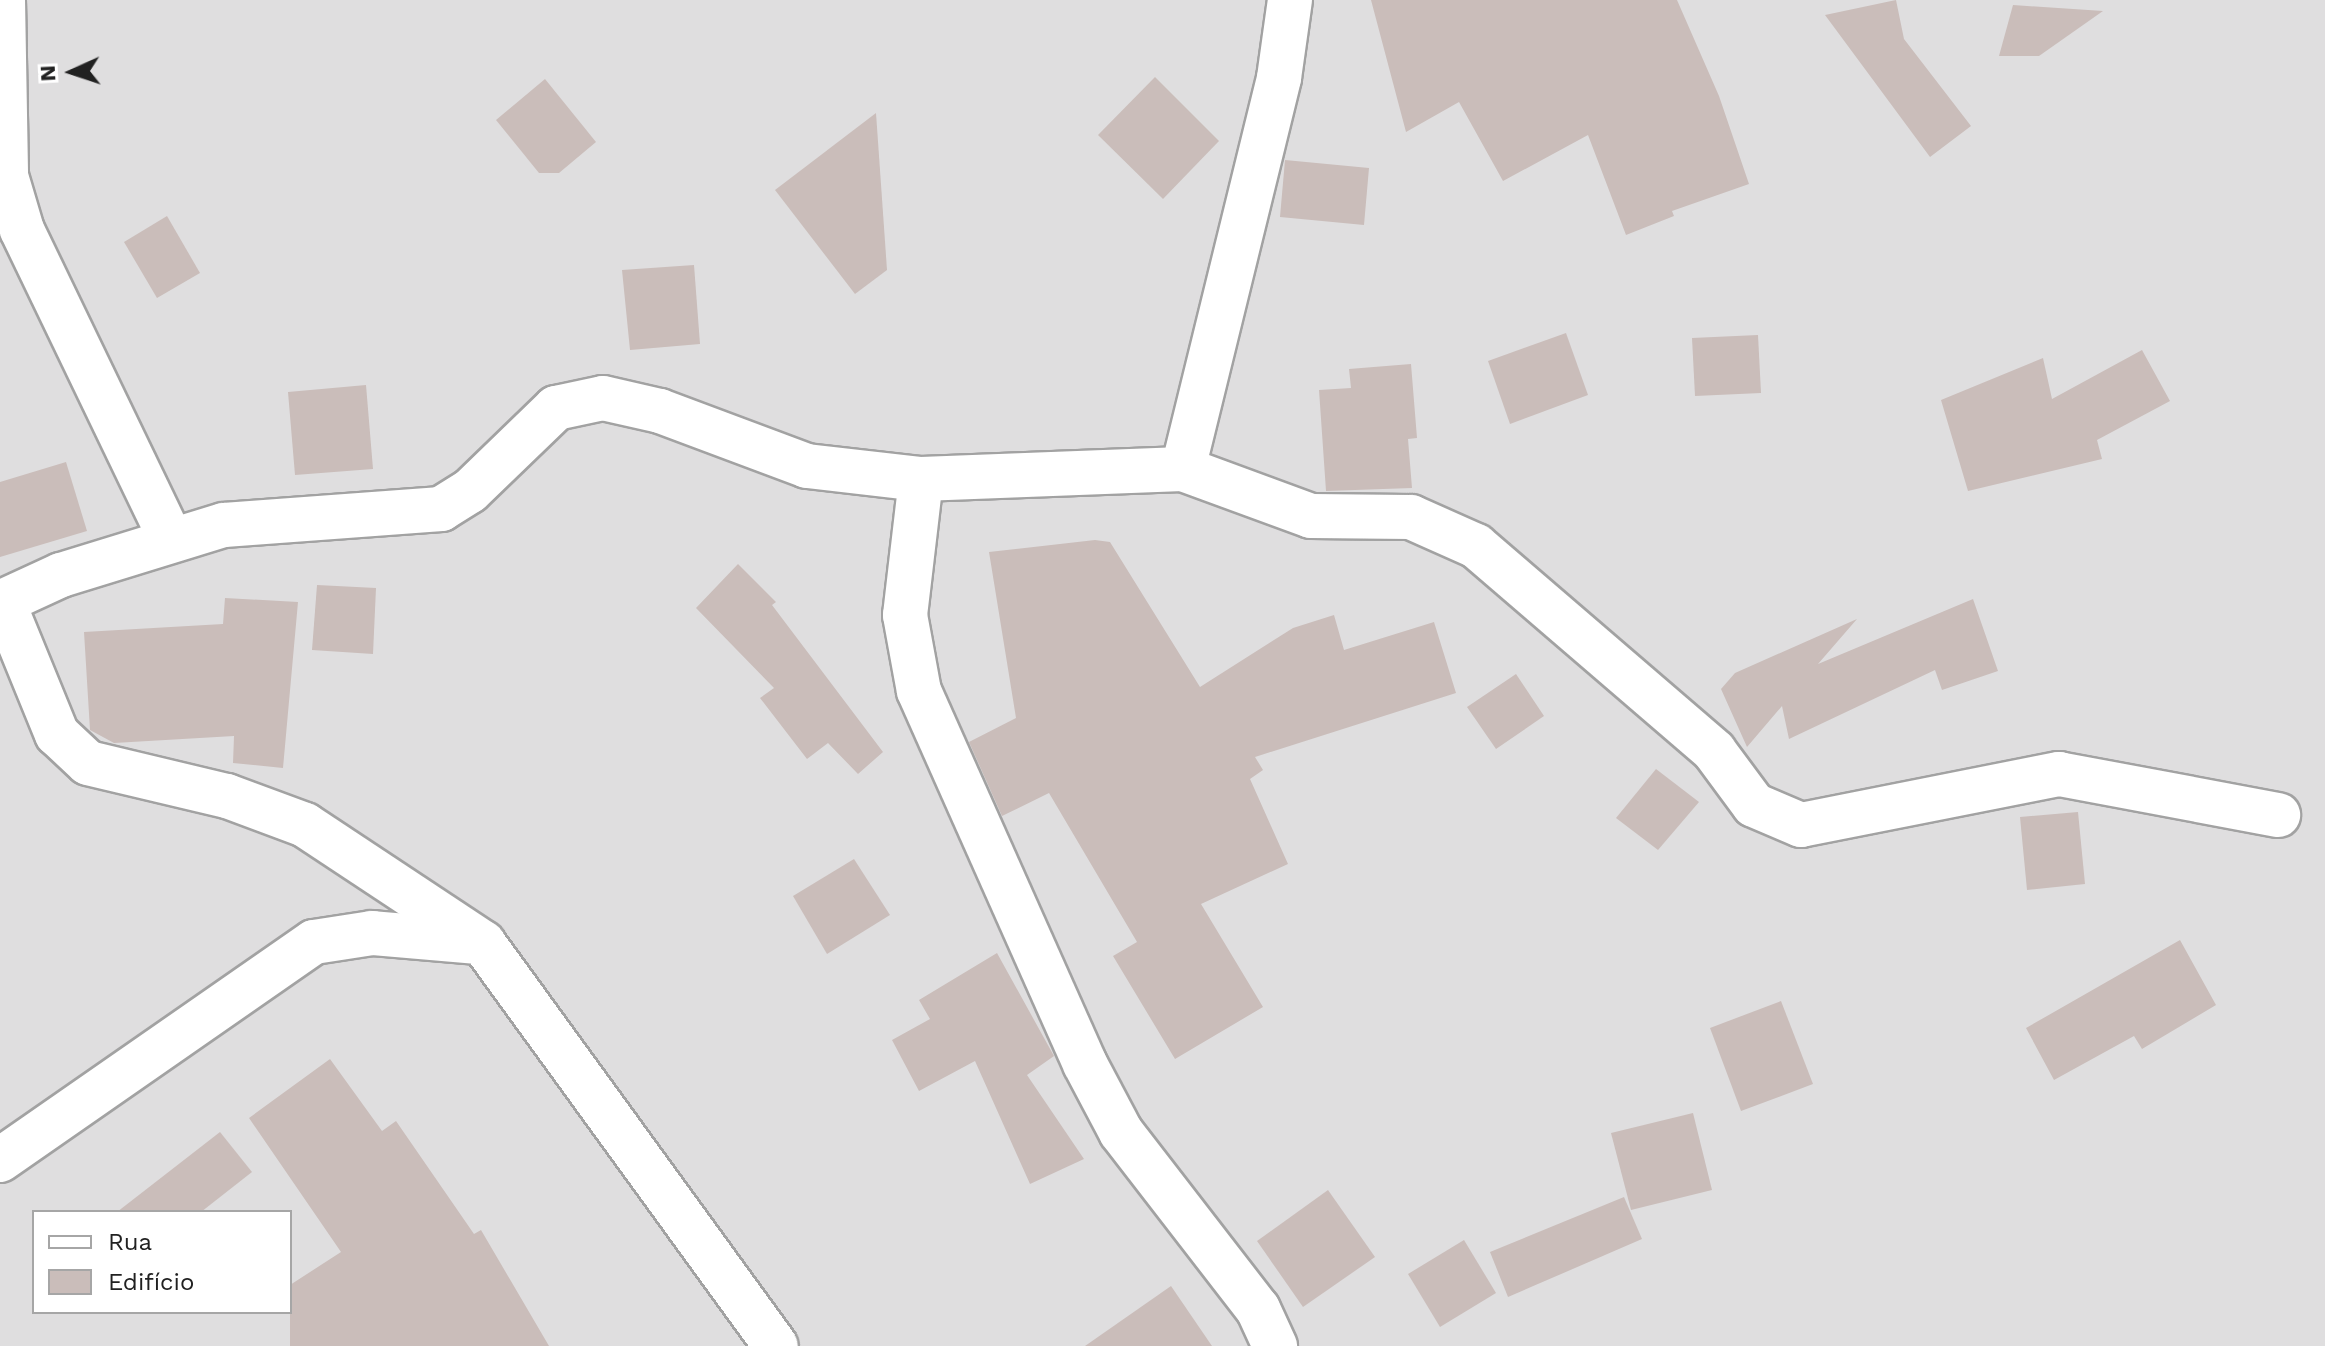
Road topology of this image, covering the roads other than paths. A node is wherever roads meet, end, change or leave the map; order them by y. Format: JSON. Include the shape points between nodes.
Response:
{"nodes":[{"id":1,"x":3,"y":0,"type":"edge"},
{"id":2,"x":1290,"y":0,"type":"edge"},
{"id":3,"x":1183,"y":469,"type":"junction"},
{"id":4,"x":921,"y":479,"type":"junction"},
{"id":5,"x":170,"y":538,"type":"junction"},
{"id":6,"x":1,"y":603,"type":"edge"},
{"id":7,"x":2278,"y":815,"type":"dead end"},
{"id":8,"x":483,"y":943,"type":"junction"},
{"id":9,"x":0,"y":1160,"type":"edge"},
{"id":10,"x":776,"y":1346,"type":"edge"},
{"id":11,"x":1275,"y":1346,"type":"edge"}],
"edges":[{"from":1,"to":5,"type":"street","via":[[6,176],[22,230]]},
{"from":2,"to":3,"type":"street","via":[[1279,78]]},
{"from":3,"to":4,"type":"street"},
{"from":3,"to":7,"type":"street","via":[[1311,516],[1411,517],[1476,546],[1714,751],[1754,805],[1801,825],[2059,774]]},
{"from":4,"to":5,"type":"street","via":[[807,466],[660,411],[603,398],[556,408],[470,491],[441,509],[224,525]]},
{"from":4,"to":11,"type":"street","via":[[905,615],[919,691],[1114,1119],[1258,1309]]},
{"from":5,"to":6,"type":"street","via":[[61,575]]},
{"from":6,"to":8,"type":"street","via":[[57,734],[88,763],[227,796],[305,825]]},
{"from":8,"to":9,"type":"street","via":[[372,933],[314,942]]},
{"from":8,"to":10,"type":"street"}]}
